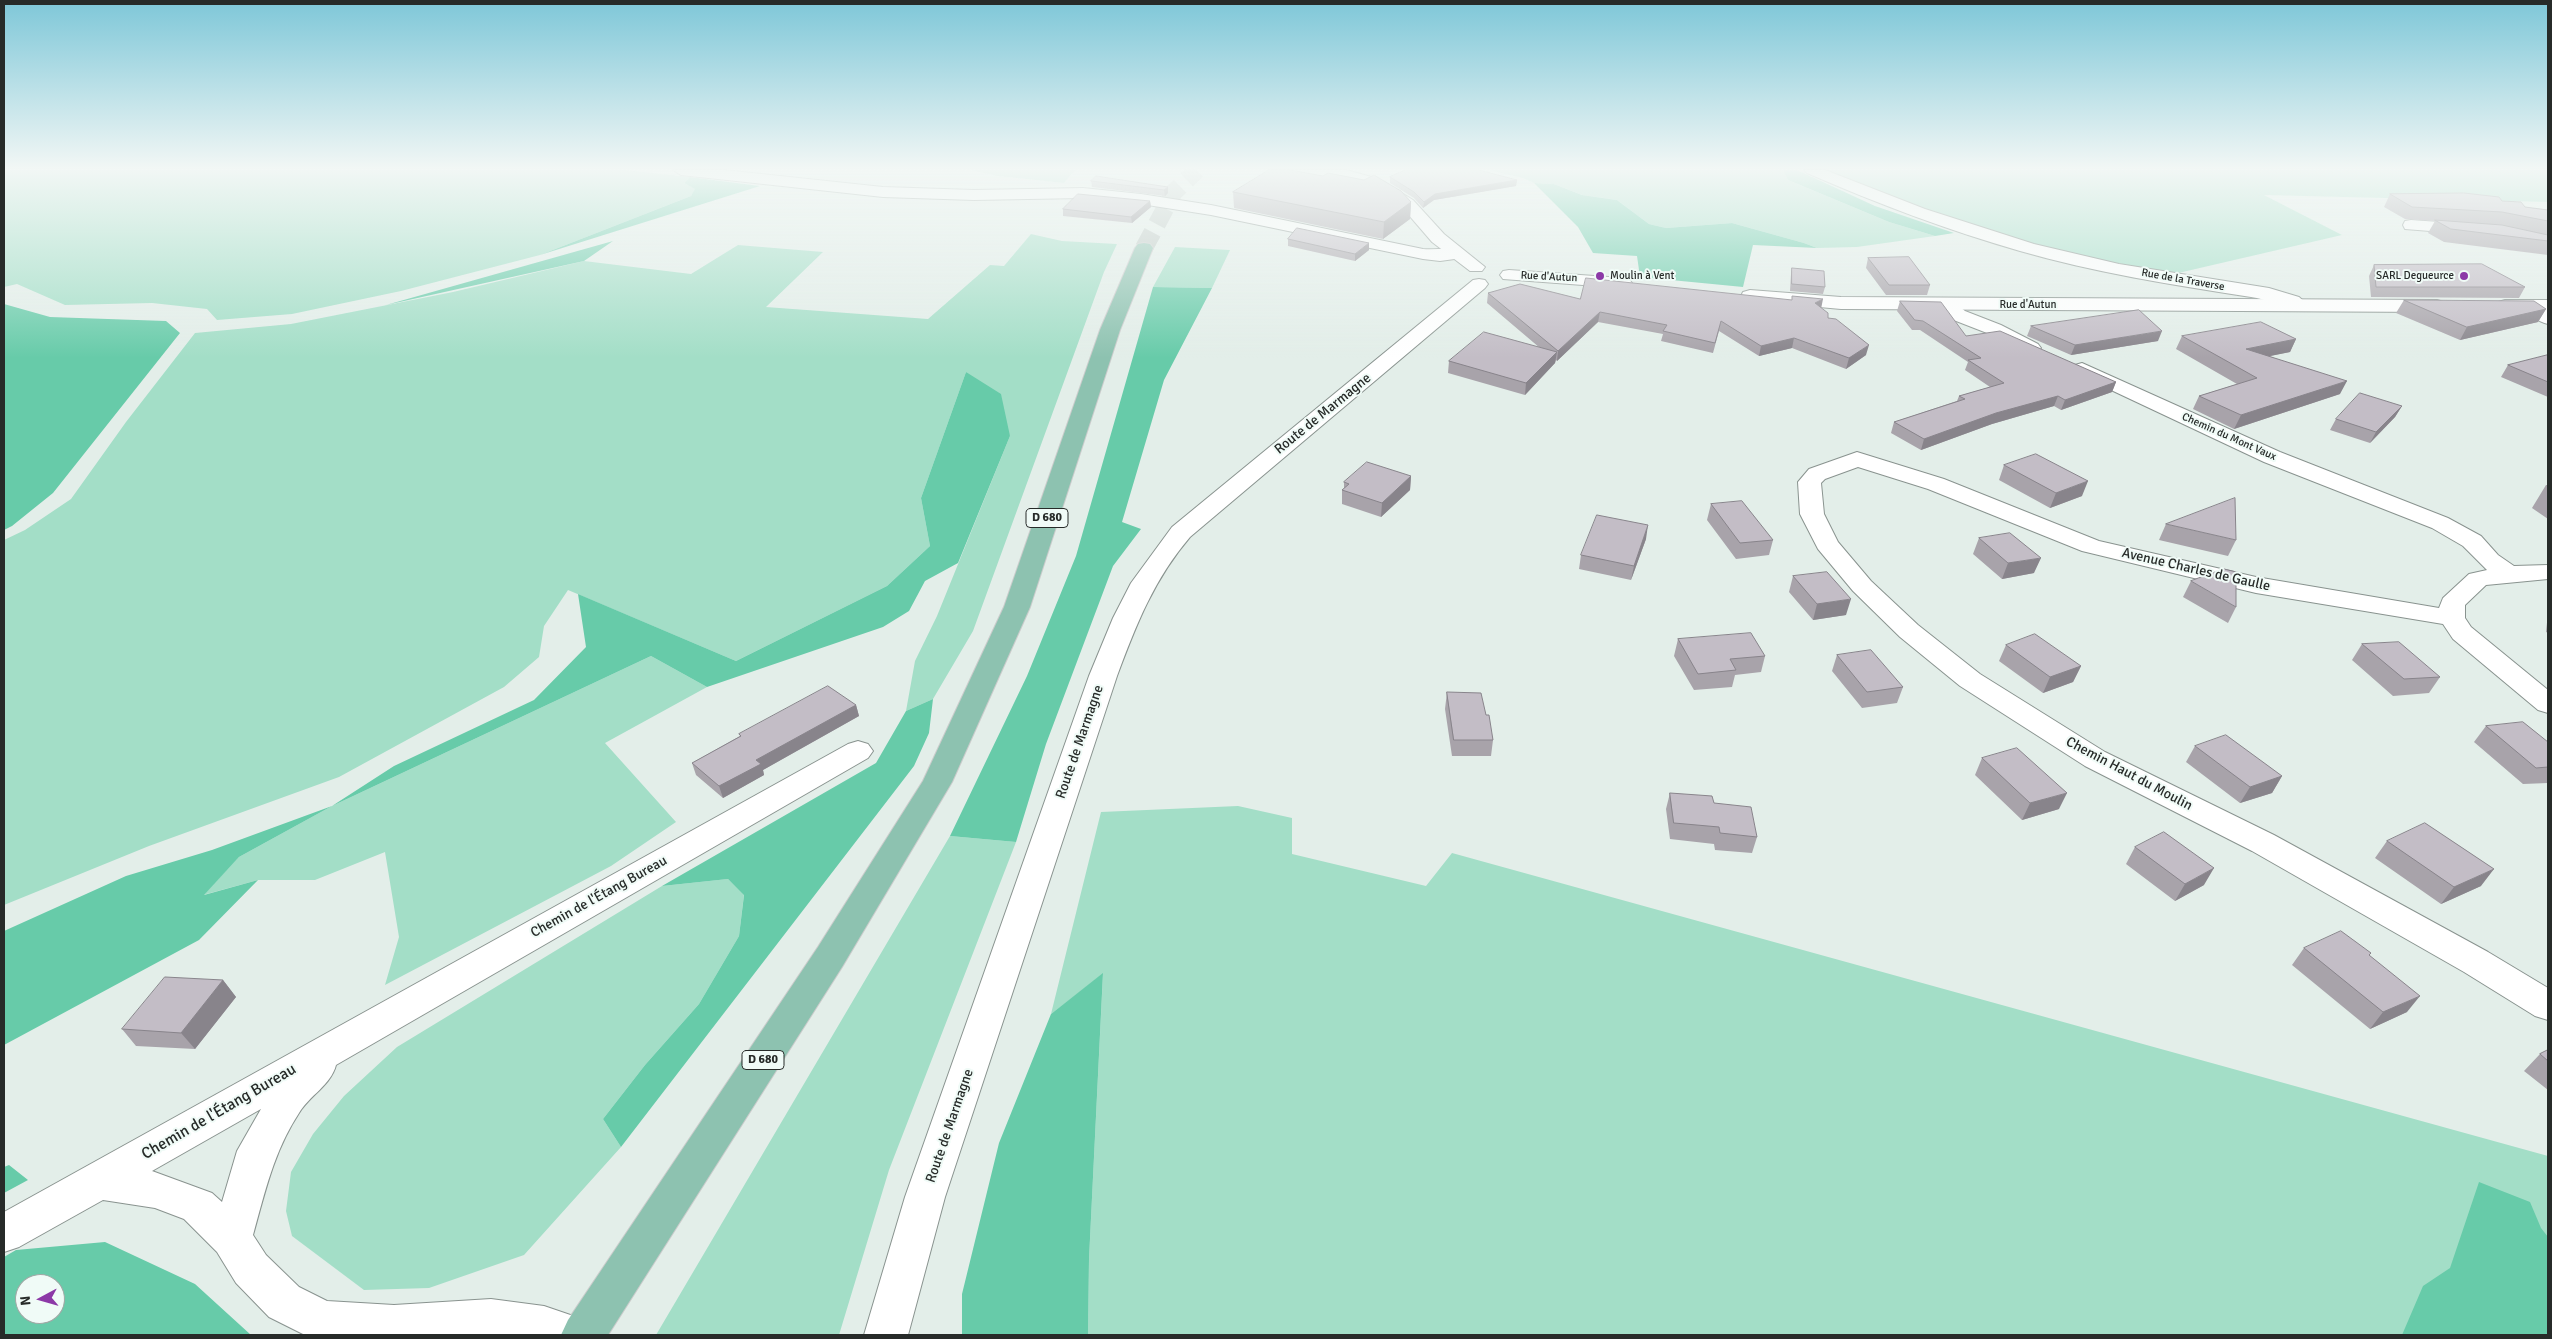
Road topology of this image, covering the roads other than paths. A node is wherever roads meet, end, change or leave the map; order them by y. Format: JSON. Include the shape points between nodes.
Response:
{"nodes":[{"id":1,"x":1319,"y":232,"type":"edge"},
{"id":2,"x":1433,"y":232,"type":"edge"},
{"id":3,"x":1975,"y":232,"type":"edge"},
{"id":4,"x":1144,"y":248,"type":"tunnel mouth"},
{"id":5,"x":1456,"y":254,"type":"junction"},
{"id":6,"x":1488,"y":275,"type":"junction"},
{"id":7,"x":1639,"y":285,"type":"edge"},
{"id":8,"x":1735,"y":295,"type":"edge"},
{"id":9,"x":1945,"y":305,"type":"junction"},
{"id":10,"x":2299,"y":305,"type":"junction"},
{"id":11,"x":2453,"y":306,"type":"edge"},
{"id":12,"x":2492,"y":306,"type":"edge"},
{"id":13,"x":2539,"y":306,"type":"edge"},
{"id":14,"x":2548,"y":318,"type":"edge"},
{"id":15,"x":1834,"y":466,"type":"joint"},
{"id":16,"x":2548,"y":572,"type":"edge"},
{"id":17,"x":2509,"y":574,"type":"junction"},
{"id":18,"x":2452,"y":618,"type":"junction"},
{"id":19,"x":2548,"y":704,"type":"edge"},
{"id":20,"x":858,"y":751,"type":"dead end"},
{"id":21,"x":2548,"y":1006,"type":"edge"},
{"id":22,"x":340,"y":1043,"type":"junction"},
{"id":23,"x":99,"y":1181,"type":"junction"},
{"id":24,"x":4,"y":1233,"type":"edge"},
{"id":25,"x":232,"y":1238,"type":"junction"},
{"id":26,"x":570,"y":1335,"type":"edge"},
{"id":27,"x":583,"y":1335,"type":"edge"},
{"id":28,"x":886,"y":1335,"type":"edge"}],
"edges":[{"from":1,"to":5,"type":"street","via":[[1423,254]]},
{"from":2,"to":5,"type":"street"},
{"from":3,"to":10,"type":"street","name":"Rue de la Traverse","via":[[2104,266],[2253,292]]},
{"from":4,"to":27,"type":"main road","number":"D 680","via":[[1110,330],[1017,607],[937,782],[824,966]]},
{"from":5,"to":6,"type":"street"},
{"from":6,"to":7,"type":"street","name":"Rue d'Autun","via":[[1572,278]]},
{"from":6,"to":28,"type":"street","name":"Route de Marmagne","via":[[1181,532],[1159,556],[1134,597],[1103,676],[925,1197]]},
{"from":8,"to":9,"type":"street","name":"Rue d'Autun","via":[[1841,303]]},
{"from":9,"to":10,"type":"street","name":"Rue d'Autun"},
{"from":9,"to":17,"type":"street","name":"Chemin du Mont Vaux","via":[[1958,315],[2272,457],[2440,523],[2472,541],[2489,560]]},
{"from":10,"to":11,"type":"street","name":"Rue d'Autun"},
{"from":12,"to":13,"type":"street"},
{"from":13,"to":14,"type":"street"},
{"from":15,"to":18,"type":"street","name":"Avenue Charles de Gaulle","via":[[1856,460],[1910,476],[2091,546],[2256,585]]},
{"from":15,"to":21,"type":"street","name":"Chemin Haut du Moulin","via":[[1809,482],[1812,514],[1827,544],[1909,631],[1970,680],[2095,759],[2263,843]]},
{"from":16,"to":17,"type":"street"},
{"from":17,"to":18,"type":"street","via":[[2478,579],[2452,603]]},
{"from":18,"to":19,"type":"street","via":[[2462,633]]},
{"from":20,"to":22,"type":"street","name":"Chemin de l'Étang Bureau"},
{"from":22,"to":23,"type":"street","name":"Chemin de l'Étang Bureau"},
{"from":22,"to":25,"type":"street","name":"Chemin de l'Étang Bureau","via":[[286,1100],[262,1142]]},
{"from":23,"to":24,"type":"street","name":"Chemin de l'Étang Bureau"},
{"from":23,"to":25,"type":"street","via":[[156,1190],[198,1206]]},
{"from":25,"to":26,"type":"street","via":[[251,1269],[284,1302],[324,1322],[394,1328],[491,1320]]}]}
